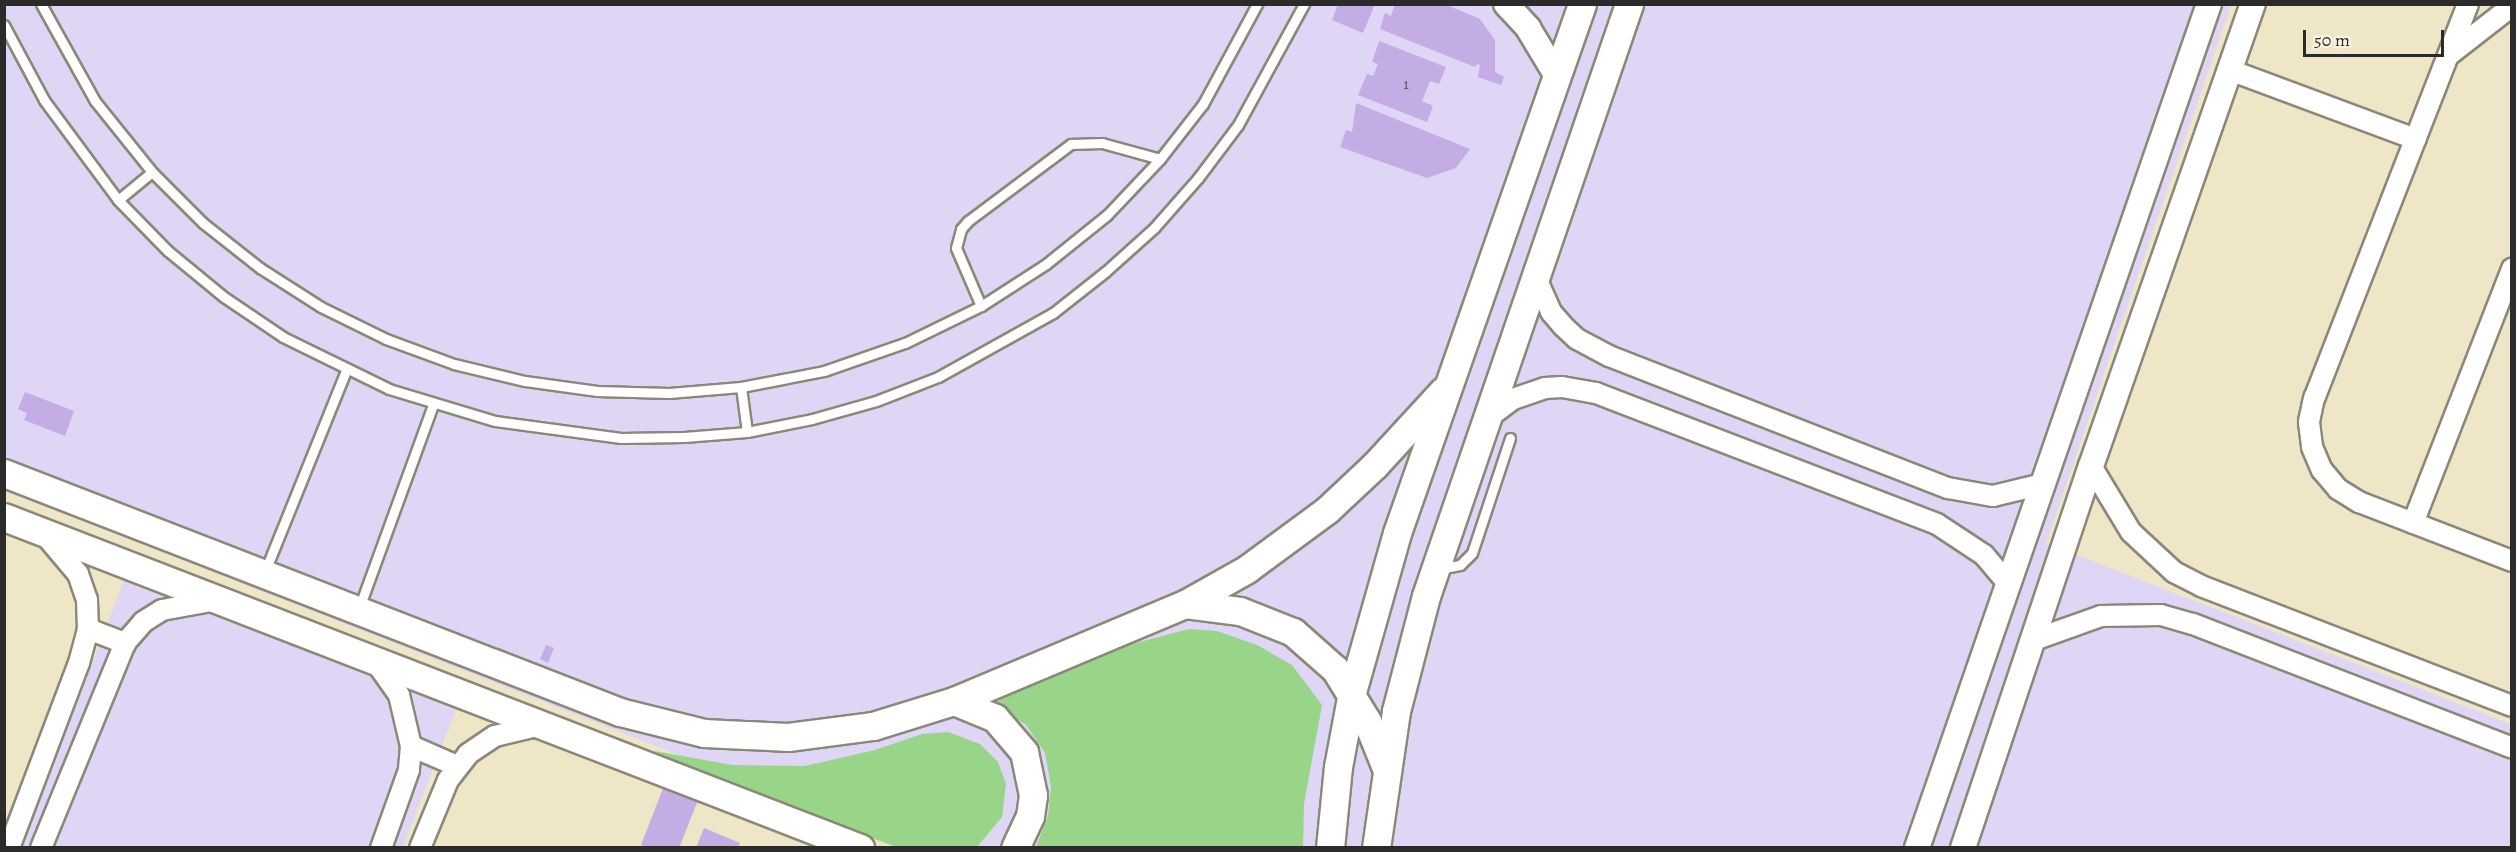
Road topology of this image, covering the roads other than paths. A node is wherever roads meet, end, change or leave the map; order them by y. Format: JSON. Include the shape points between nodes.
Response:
{"nodes":[{"id":1,"x":41,"y":4,"type":"edge"},
{"id":2,"x":1257,"y":4,"type":"edge"},
{"id":3,"x":1304,"y":4,"type":"edge"},
{"id":4,"x":1506,"y":4,"type":"edge"},
{"id":5,"x":1582,"y":4,"type":"edge"},
{"id":6,"x":1629,"y":4,"type":"edge"},
{"id":7,"x":2209,"y":4,"type":"edge"},
{"id":8,"x":2253,"y":4,"type":"edge"},
{"id":9,"x":2468,"y":4,"type":"edge"},
{"id":10,"x":2511,"y":6,"type":"edge"},
{"id":11,"x":4,"y":26,"type":"edge"},
{"id":12,"x":2447,"y":57,"type":"junction"},
{"id":13,"x":2230,"y":70,"type":"junction"},
{"id":14,"x":1557,"y":76,"type":"junction"},
{"id":15,"x":2416,"y":139,"type":"junction"},
{"id":16,"x":1160,"y":159,"type":"junction"},
{"id":17,"x":152,"y":172,"type":"junction"},
{"id":18,"x":118,"y":200,"type":"junction"},
{"id":19,"x":2511,"y":269,"type":"edge"},
{"id":20,"x":1536,"y":278,"type":"junction"},
{"id":21,"x":981,"y":306,"type":"junction"},
{"id":22,"x":2097,"y":330,"type":"junction"},
{"id":23,"x":2134,"y":342,"type":"junction"},
{"id":24,"x":346,"y":371,"type":"junction"},
{"id":25,"x":1454,"y":379,"type":"junction"},
{"id":26,"x":741,"y":387,"type":"junction"},
{"id":27,"x":2076,"y":389,"type":"junction"},
{"id":28,"x":2113,"y":401,"type":"junction"},
{"id":29,"x":434,"y":405,"type":"junction"},
{"id":30,"x":1485,"y":420,"type":"junction"},
{"id":31,"x":747,"y":432,"type":"junction"},
{"id":32,"x":1510,"y":438,"type":"dead end"},
{"id":33,"x":2091,"y":466,"type":"junction"},
{"id":34,"x":4,"y":473,"type":"edge"},
{"id":35,"x":2043,"y":484,"type":"junction"},
{"id":36,"x":4,"y":517,"type":"edge"},
{"id":37,"x":2412,"y":523,"type":"junction"},
{"id":38,"x":42,"y":532,"type":"junction"},
{"id":39,"x":2511,"y":561,"type":"edge"},
{"id":40,"x":1435,"y":570,"type":"junction"},
{"id":41,"x":264,"y":574,"type":"junction"},
{"id":42,"x":2008,"y":584,"type":"junction"},
{"id":43,"x":219,"y":600,"type":"junction"},
{"id":44,"x":1185,"y":604,"type":"junction"},
{"id":45,"x":358,"y":610,"type":"junction"},
{"id":46,"x":88,"y":629,"type":"junction"},
{"id":47,"x":2031,"y":641,"type":"junction"},
{"id":48,"x":125,"y":643,"type":"junction"},
{"id":49,"x":375,"y":661,"type":"junction"},
{"id":50,"x":1352,"y":692,"type":"junction"},
{"id":51,"x":954,"y":701,"type":"junction"},
{"id":52,"x":2511,"y":706,"type":"edge"},
{"id":53,"x":543,"y":725,"type":"junction"},
{"id":54,"x":411,"y":746,"type":"junction"},
{"id":55,"x":2511,"y":748,"type":"edge"},
{"id":56,"x":457,"y":766,"type":"junction"},
{"id":57,"x":1386,"y":768,"type":"junction"},
{"id":58,"x":9,"y":848,"type":"edge"},
{"id":59,"x":41,"y":848,"type":"edge"},
{"id":60,"x":381,"y":848,"type":"edge"},
{"id":61,"x":420,"y":848,"type":"edge"},
{"id":62,"x":860,"y":848,"type":"edge"},
{"id":63,"x":1015,"y":848,"type":"edge"},
{"id":64,"x":1329,"y":848,"type":"edge"},
{"id":65,"x":1376,"y":848,"type":"edge"},
{"id":66,"x":1917,"y":848,"type":"edge"},
{"id":67,"x":1963,"y":848,"type":"edge"}],
"edges":[{"from":1,"to":17,"type":"lane","via":[[95,101]]},
{"from":2,"to":16,"type":"lane","via":[[1203,104]]},
{"from":3,"to":31,"type":"lane","via":[[1238,125],[1198,178],[1154,228],[1079,292],[997,348],[938,377],[876,401]]},
{"from":4,"to":14,"type":"street","via":[[1528,27]]},
{"from":5,"to":14,"type":"main road"},
{"from":6,"to":20,"type":"main road"},
{"from":7,"to":22,"type":"street"},
{"from":8,"to":13,"type":"street"},
{"from":9,"to":12,"type":"street"},
{"from":10,"to":12,"type":"street"},
{"from":11,"to":18,"type":"lane","via":[[44,100]]},
{"from":12,"to":15,"type":"street"},
{"from":13,"to":15,"type":"street"},
{"from":13,"to":23,"type":"street"},
{"from":14,"to":25,"type":"main road"},
{"from":15,"to":37,"type":"street","via":[[2314,398],[2309,422],[2318,462],[2338,489],[2359,502]]},
{"from":16,"to":21,"type":"lane","via":[[1098,222],[1046,264]]},
{"from":16,"to":21,"type":"lane","via":[[1102,143],[1071,144],[968,221],[961,229],[956,248]]},
{"from":17,"to":18,"type":"lane"},
{"from":17,"to":26,"type":"lane","via":[[203,223],[260,268],[321,307],[386,339],[454,364],[525,381],[597,391],[669,393]]},
{"from":18,"to":24,"type":"lane","via":[[168,251],[224,297],[283,337]]},
{"from":19,"to":37,"type":"street"},
{"from":20,"to":30,"type":"main road"},
{"from":20,"to":35,"type":"street","via":[[1551,312],[1563,326],[1584,344],[1609,357],[1948,489],[1993,496]]},
{"from":21,"to":26,"type":"lane","via":[[904,344]]},
{"from":22,"to":23,"type":"street","via":[[2113,344]]},
{"from":22,"to":27,"type":"street"},
{"from":23,"to":28,"type":"street"},
{"from":24,"to":29,"type":"lane"},
{"from":24,"to":41,"type":"lane"},
{"from":25,"to":44,"type":"main road","via":[[1375,465],[1327,510],[1247,569]]},
{"from":25,"to":50,"type":"main road","via":[[1397,533]]},
{"from":26,"to":31,"type":"lane"},
{"from":27,"to":28,"type":"street","via":[[2092,389]]},
{"from":27,"to":35,"type":"street"},
{"from":28,"to":33,"type":"street"},
{"from":29,"to":31,"type":"lane","via":[[495,421],[610,437]]},
{"from":29,"to":45,"type":"lane"},
{"from":30,"to":40,"type":"main road"},
{"from":30,"to":42,"type":"street","via":[[1513,399],[1537,391],[1562,387],[1596,393],[1937,524],[1970,543]]},
{"from":32,"to":40,"type":"lane","via":[[1472,553],[1460,565]]},
{"from":33,"to":47,"type":"street"},
{"from":33,"to":52,"type":"street","via":[[2131,532],[2174,572]]},
{"from":34,"to":41,"type":"main road"},
{"from":35,"to":42,"type":"street"},
{"from":36,"to":38,"type":"main road"},
{"from":37,"to":39,"type":"street"},
{"from":38,"to":43,"type":"main road"},
{"from":38,"to":46,"type":"street","via":[[78,574],[87,600]]},
{"from":40,"to":57,"type":"main road","via":[[1410,654]]},
{"from":41,"to":45,"type":"main road"},
{"from":42,"to":66,"type":"street"},
{"from":43,"to":48,"type":"street","via":[[162,610],[143,622]]},
{"from":43,"to":49,"type":"main road"},
{"from":44,"to":50,"type":"main road","via":[[1240,611],[1293,632],[1316,649]]},
{"from":44,"to":51,"type":"main road"},
{"from":45,"to":51,"type":"main road","via":[[620,712],[704,733],[746,737],[831,734],[911,717]]},
{"from":46,"to":48,"type":"street"},
{"from":46,"to":58,"type":"street","via":[[80,663]]},
{"from":47,"to":55,"type":"street","via":[[2101,616],[2161,615]]},
{"from":47,"to":67,"type":"street"},
{"from":48,"to":59,"type":"street"},
{"from":49,"to":53,"type":"main road"},
{"from":49,"to":54,"type":"street","via":[[399,695]]},
{"from":50,"to":57,"type":"main road"},
{"from":50,"to":64,"type":"main road"},
{"from":51,"to":63,"type":"main road","via":[[995,718],[1024,752],[1033,795],[1030,816]]},
{"from":53,"to":56,"type":"street","via":[[495,736]]},
{"from":53,"to":62,"type":"main road"},
{"from":54,"to":56,"type":"street"},
{"from":54,"to":60,"type":"street","via":[[409,770]]},
{"from":56,"to":61,"type":"street"},
{"from":57,"to":65,"type":"main road"}]}
